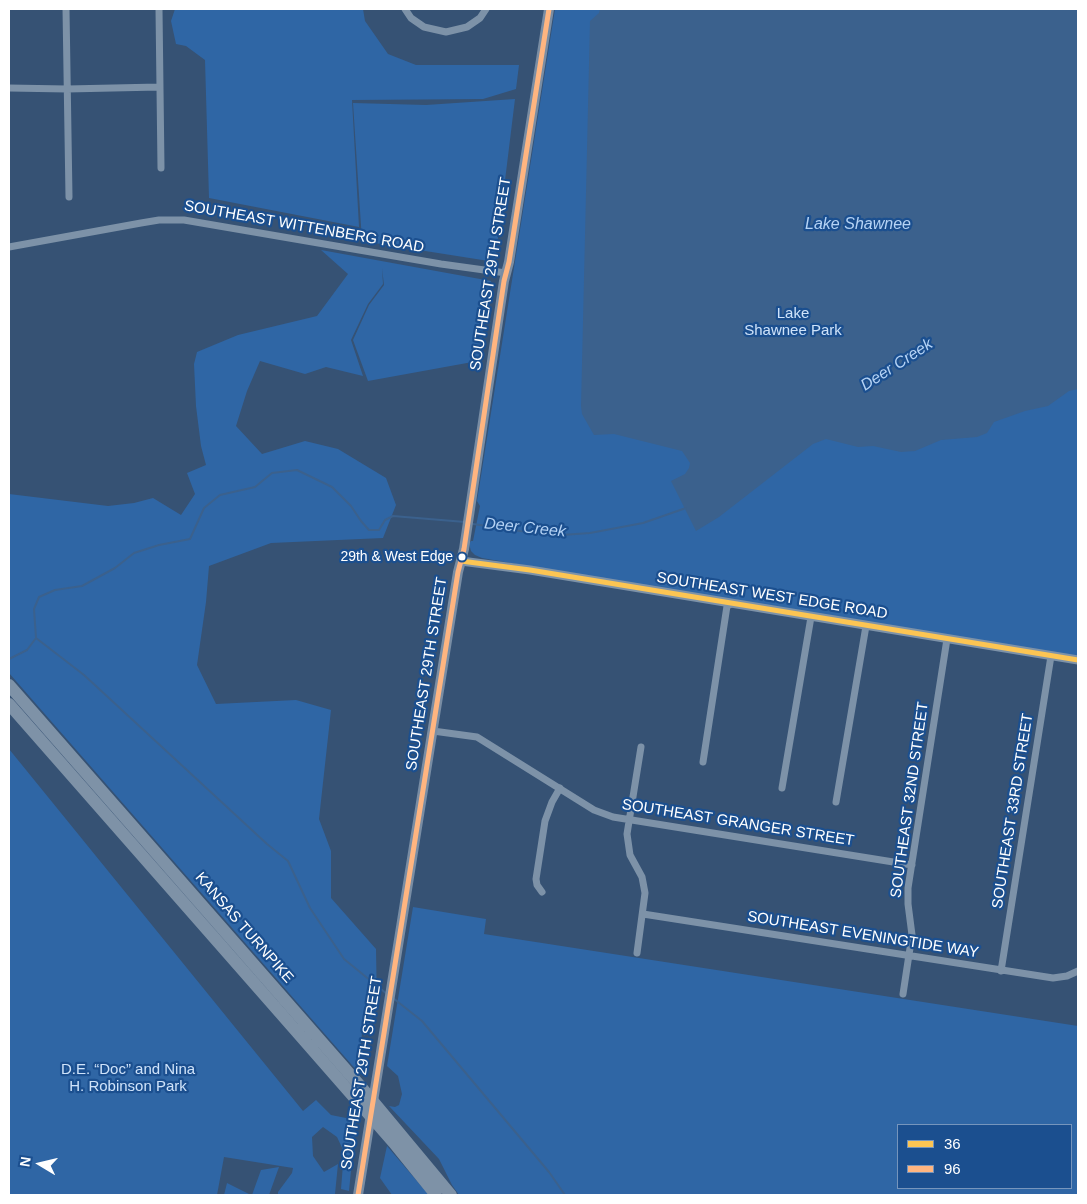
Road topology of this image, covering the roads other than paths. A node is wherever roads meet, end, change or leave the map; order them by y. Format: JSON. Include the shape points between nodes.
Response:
{"nodes":[{"id":1,"x":66,"y":9,"type":"edge"},
{"id":2,"x":158,"y":9,"type":"edge"},
{"id":3,"x":405,"y":9,"type":"edge"},
{"id":4,"x":486,"y":9,"type":"edge"},
{"id":5,"x":549,"y":9,"type":"edge"},
{"id":6,"x":159,"y":87,"type":"junction"},
{"id":7,"x":9,"y":88,"type":"edge"},
{"id":8,"x":67,"y":89,"type":"junction"},
{"id":9,"x":161,"y":168,"type":"dead end"},
{"id":10,"x":69,"y":197,"type":"dead end"},
{"id":11,"x":9,"y":247,"type":"edge"},
{"id":12,"x":506,"y":273,"type":"junction"},
{"id":13,"x":461,"y":562,"type":"junction"},
{"id":14,"x":733,"y":603,"type":"junction"},
{"id":15,"x":811,"y":617,"type":"junction"},
{"id":16,"x":866,"y":626,"type":"junction"},
{"id":17,"x":948,"y":639,"type":"junction"},
{"id":18,"x":1051,"y":656,"type":"junction"},
{"id":19,"x":1078,"y":660,"type":"edge"},
{"id":20,"x":9,"y":685,"type":"edge"},
{"id":21,"x":9,"y":704,"type":"edge"},
{"id":22,"x":433,"y":730,"type":"junction"},
{"id":23,"x":641,"y":747,"type":"dead end"},
{"id":24,"x":703,"y":762,"type":"dead end"},
{"id":25,"x":560,"y":788,"type":"junction"},
{"id":26,"x":782,"y":788,"type":"dead end"},
{"id":27,"x":836,"y":802,"type":"dead end"},
{"id":28,"x":628,"y":820,"type":"junction"},
{"id":29,"x":912,"y":865,"type":"junction"},
{"id":30,"x":542,"y":892,"type":"dead end"},
{"id":31,"x":643,"y":914,"type":"junction"},
{"id":32,"x":637,"y":953,"type":"dead end"},
{"id":33,"x":909,"y":956,"type":"junction"},
{"id":34,"x":1001,"y":971,"type":"junction"},
{"id":35,"x":1078,"y":971,"type":"edge"},
{"id":36,"x":903,"y":994,"type":"dead end"},
{"id":37,"x":358,"y":1195,"type":"edge"},
{"id":38,"x":436,"y":1195,"type":"edge"},
{"id":39,"x":451,"y":1195,"type":"edge"}],
"edges":[{"from":1,"to":8,"type":"street"},
{"from":2,"to":6,"type":"street"},
{"from":3,"to":4,"type":"street","via":[[424,27],[446,32],[467,27]]},
{"from":5,"to":12,"type":"main road","name":"SOUTHEAST 29TH STREET"},
{"from":6,"to":8,"type":"street"},
{"from":6,"to":9,"type":"street"},
{"from":7,"to":8,"type":"street"},
{"from":8,"to":10,"type":"street"},
{"from":11,"to":12,"type":"street","name":"SOUTHEAST WITTENBERG ROAD","via":[[159,220],[184,220]]},
{"from":12,"to":13,"type":"main road","name":"SOUTHEAST 29TH STREET"},
{"from":13,"to":14,"type":"street","name":"SOUTHEAST WEST EDGE ROAD"},
{"from":13,"to":22,"type":"main road","name":"SOUTHEAST 29TH STREET"},
{"from":14,"to":15,"type":"street","name":"SOUTHEAST WEST EDGE ROAD"},
{"from":14,"to":24,"type":"street","via":[[727,606]]},
{"from":15,"to":16,"type":"street","name":"SOUTHEAST WEST EDGE ROAD"},
{"from":15,"to":26,"type":"street"},
{"from":16,"to":17,"type":"street","name":"SOUTHEAST WEST EDGE ROAD"},
{"from":16,"to":27,"type":"street"},
{"from":17,"to":18,"type":"street","name":"SOUTHEAST WEST EDGE ROAD"},
{"from":17,"to":29,"type":"street","name":"SOUTHEAST 32ND STREET"},
{"from":18,"to":19,"type":"street","name":"SOUTHEAST WEST EDGE ROAD"},
{"from":18,"to":34,"type":"street","name":"SOUTHEAST 33RD STREET"},
{"from":20,"to":39,"type":"highway","name":"KANSAS TURNPIKE","via":[[356,1081]]},
{"from":21,"to":38,"type":"highway","name":"KANSAS TURNPIKE"},
{"from":22,"to":25,"type":"street","name":"SOUTHEAST GRANGER STREET","via":[[477,737]]},
{"from":22,"to":37,"type":"main road","name":"SOUTHEAST 29TH STREET"},
{"from":23,"to":28,"type":"street"},
{"from":25,"to":28,"type":"street","name":"SOUTHEAST GRANGER STREET","via":[[594,810]]},
{"from":25,"to":30,"type":"street","via":[[545,821],[536,879]]},
{"from":28,"to":29,"type":"street","name":"SOUTHEAST GRANGER STREET"},
{"from":28,"to":31,"type":"street","via":[[628,846],[644,885]]},
{"from":29,"to":33,"type":"street","name":"SOUTHEAST 32ND STREET","via":[[908,894],[912,929]]},
{"from":31,"to":32,"type":"street"},
{"from":31,"to":33,"type":"street","name":"SOUTHEAST EVENINGTIDE WAY"},
{"from":33,"to":34,"type":"street","name":"SOUTHEAST EVENINGTIDE WAY"},
{"from":33,"to":36,"type":"street","name":"SOUTHEAST 32ND STREET"},
{"from":34,"to":35,"type":"street","name":"SOUTHEAST EVENINGTIDE WAY","via":[[1057,978]]}]}
